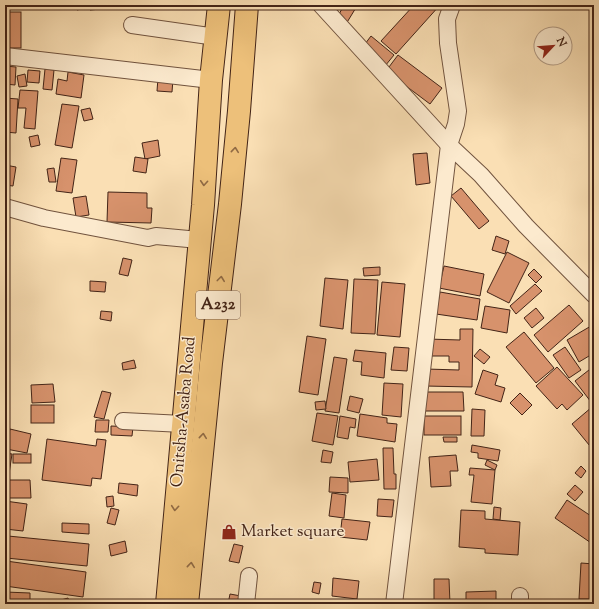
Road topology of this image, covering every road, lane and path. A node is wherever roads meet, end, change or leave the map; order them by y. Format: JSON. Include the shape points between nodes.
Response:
{"nodes":[{"id":1,"x":219,"y":5,"type":"edge"},
{"id":2,"x":247,"y":5,"type":"edge"},
{"id":3,"x":321,"y":5,"type":"edge"},
{"id":4,"x":452,"y":5,"type":"edge"},
{"id":5,"x":132,"y":25,"type":"dead end"},
{"id":6,"x":216,"y":37,"type":"junction"},
{"id":7,"x":5,"y":56,"type":"edge"},
{"id":8,"x":211,"y":80,"type":"junction"},
{"id":9,"x":449,"y":145,"type":"junction"},
{"id":10,"x":230,"y":204,"type":"junction"},
{"id":11,"x":203,"y":205,"type":"junction"},
{"id":12,"x":5,"y":207,"type":"edge"},
{"id":13,"x":200,"y":240,"type":"junction"},
{"id":14,"x":594,"y":295,"type":"edge"},
{"id":15,"x":123,"y":421,"type":"dead end"},
{"id":16,"x":183,"y":424,"type":"junction"},
{"id":17,"x":249,"y":576,"type":"dead end"},
{"id":18,"x":167,"y":604,"type":"edge"},
{"id":19,"x":187,"y":604,"type":"edge"},
{"id":20,"x":246,"y":604,"type":"edge"},
{"id":21,"x":394,"y":604,"type":"edge"}],
"edges":[{"from":1,"to":6,"type":"highway","name":"Onitsha-Asaba Road","number":"A232"},
{"from":10,"to":2,"type":"highway","number":"A232","one_way":true},
{"from":3,"to":9,"type":"street"},
{"from":4,"to":9,"type":"street","via":[[447,19],[448,43],[458,111]]},
{"from":5,"to":6,"type":"street"},
{"from":6,"to":8,"type":"highway","name":"Onitsha-Asaba Road","number":"A232"},
{"from":7,"to":8,"type":"street"},
{"from":8,"to":11,"type":"highway","name":"Onitsha-Asaba Road","number":"A232","one_way":true},
{"from":9,"to":14,"type":"street","via":[[481,175],[526,226]]},
{"from":9,"to":21,"type":"street"},
{"from":10,"to":11,"type":"highway"},
{"from":19,"to":10,"type":"highway","number":"A232","one_way":true},
{"from":11,"to":13,"type":"highway","name":"Onitsha-Asaba Road","number":"A232"},
{"from":12,"to":13,"type":"street","via":[[44,218],[148,238],[156,236]]},
{"from":13,"to":16,"type":"highway","name":"Onitsha-Asaba Road","number":"A232"},
{"from":15,"to":16,"type":"street"},
{"from":16,"to":18,"type":"highway","name":"Onitsha-Asaba Road","number":"A232","one_way":true},
{"from":17,"to":20,"type":"street"}]}
